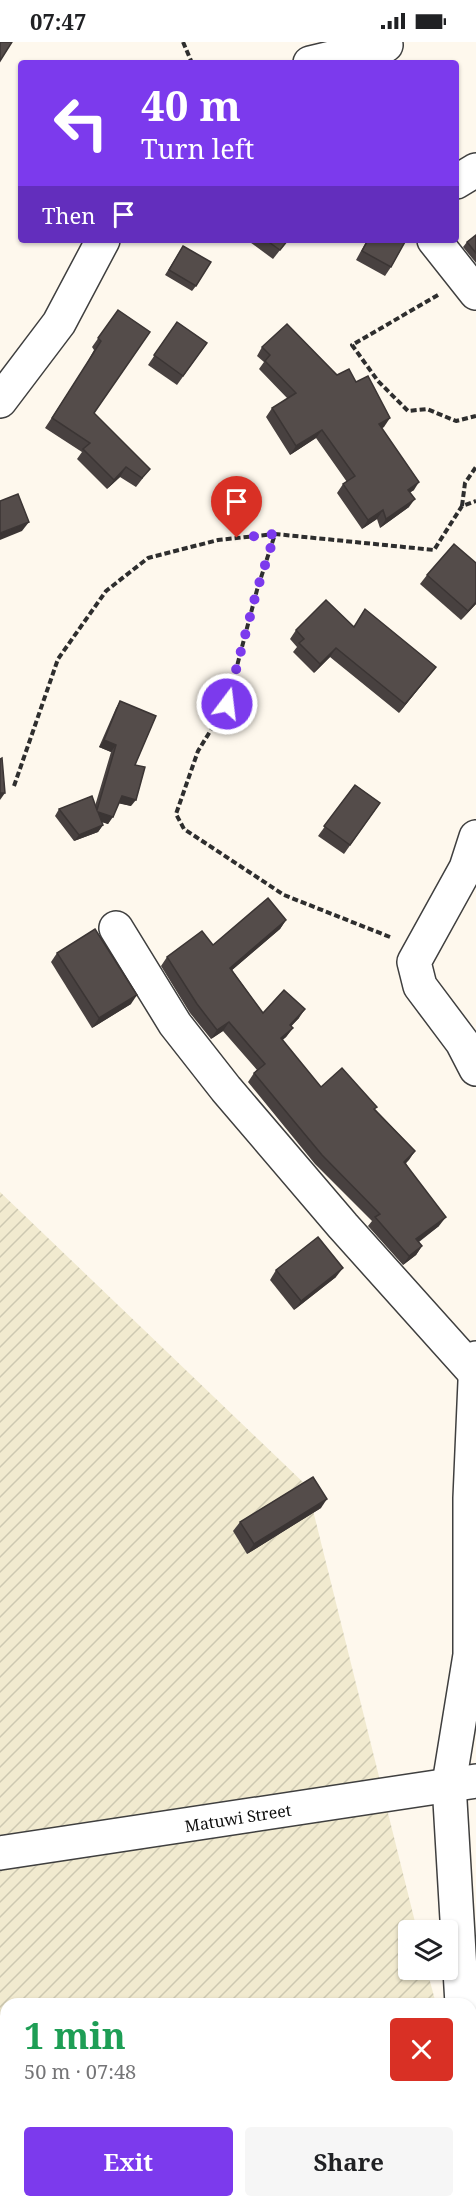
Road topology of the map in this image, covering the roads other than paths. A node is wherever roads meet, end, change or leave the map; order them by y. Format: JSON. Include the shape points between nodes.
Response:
{"nodes":[{"id":1,"x":385,"y":50,"type":"edge"},
{"id":2,"x":327,"y":60,"type":"edge"},
{"id":3,"x":476,"y":170,"type":"edge"},
{"id":4,"x":459,"y":180,"type":"edge"},
{"id":5,"x":101,"y":243,"type":"edge"},
{"id":6,"x":436,"y":243,"type":"edge"},
{"id":7,"x":471,"y":286,"type":"edge"},
{"id":8,"x":0,"y":401,"type":"edge"},
{"id":9,"x":476,"y":837,"type":"edge"},
{"id":10,"x":116,"y":928,"type":"dead end"},
{"id":11,"x":476,"y":1069,"type":"edge"},
{"id":12,"x":475,"y":1365,"type":"edge"},
{"id":13,"x":463,"y":1783,"type":"edge"},
{"id":14,"x":0,"y":1853,"type":"edge"},
{"id":15,"x":462,"y":1998,"type":"edge"}],
"edges":[{"from":1,"to":2,"type":"street"},
{"from":3,"to":4,"type":"street"},
{"from":5,"to":8,"type":"street","via":[[59,323]]},
{"from":6,"to":7,"type":"street"},
{"from":9,"to":11,"type":"street","via":[[466,868],[414,962],[420,986],[462,1042]]},
{"from":10,"to":12,"type":"street","via":[[175,1024],[226,1089],[343,1226]]},
{"from":12,"to":13,"type":"street","via":[[470,1655]]},
{"from":13,"to":14,"type":"street","name":"Matuwi Street"},
{"from":13,"to":15,"type":"street"}]}
